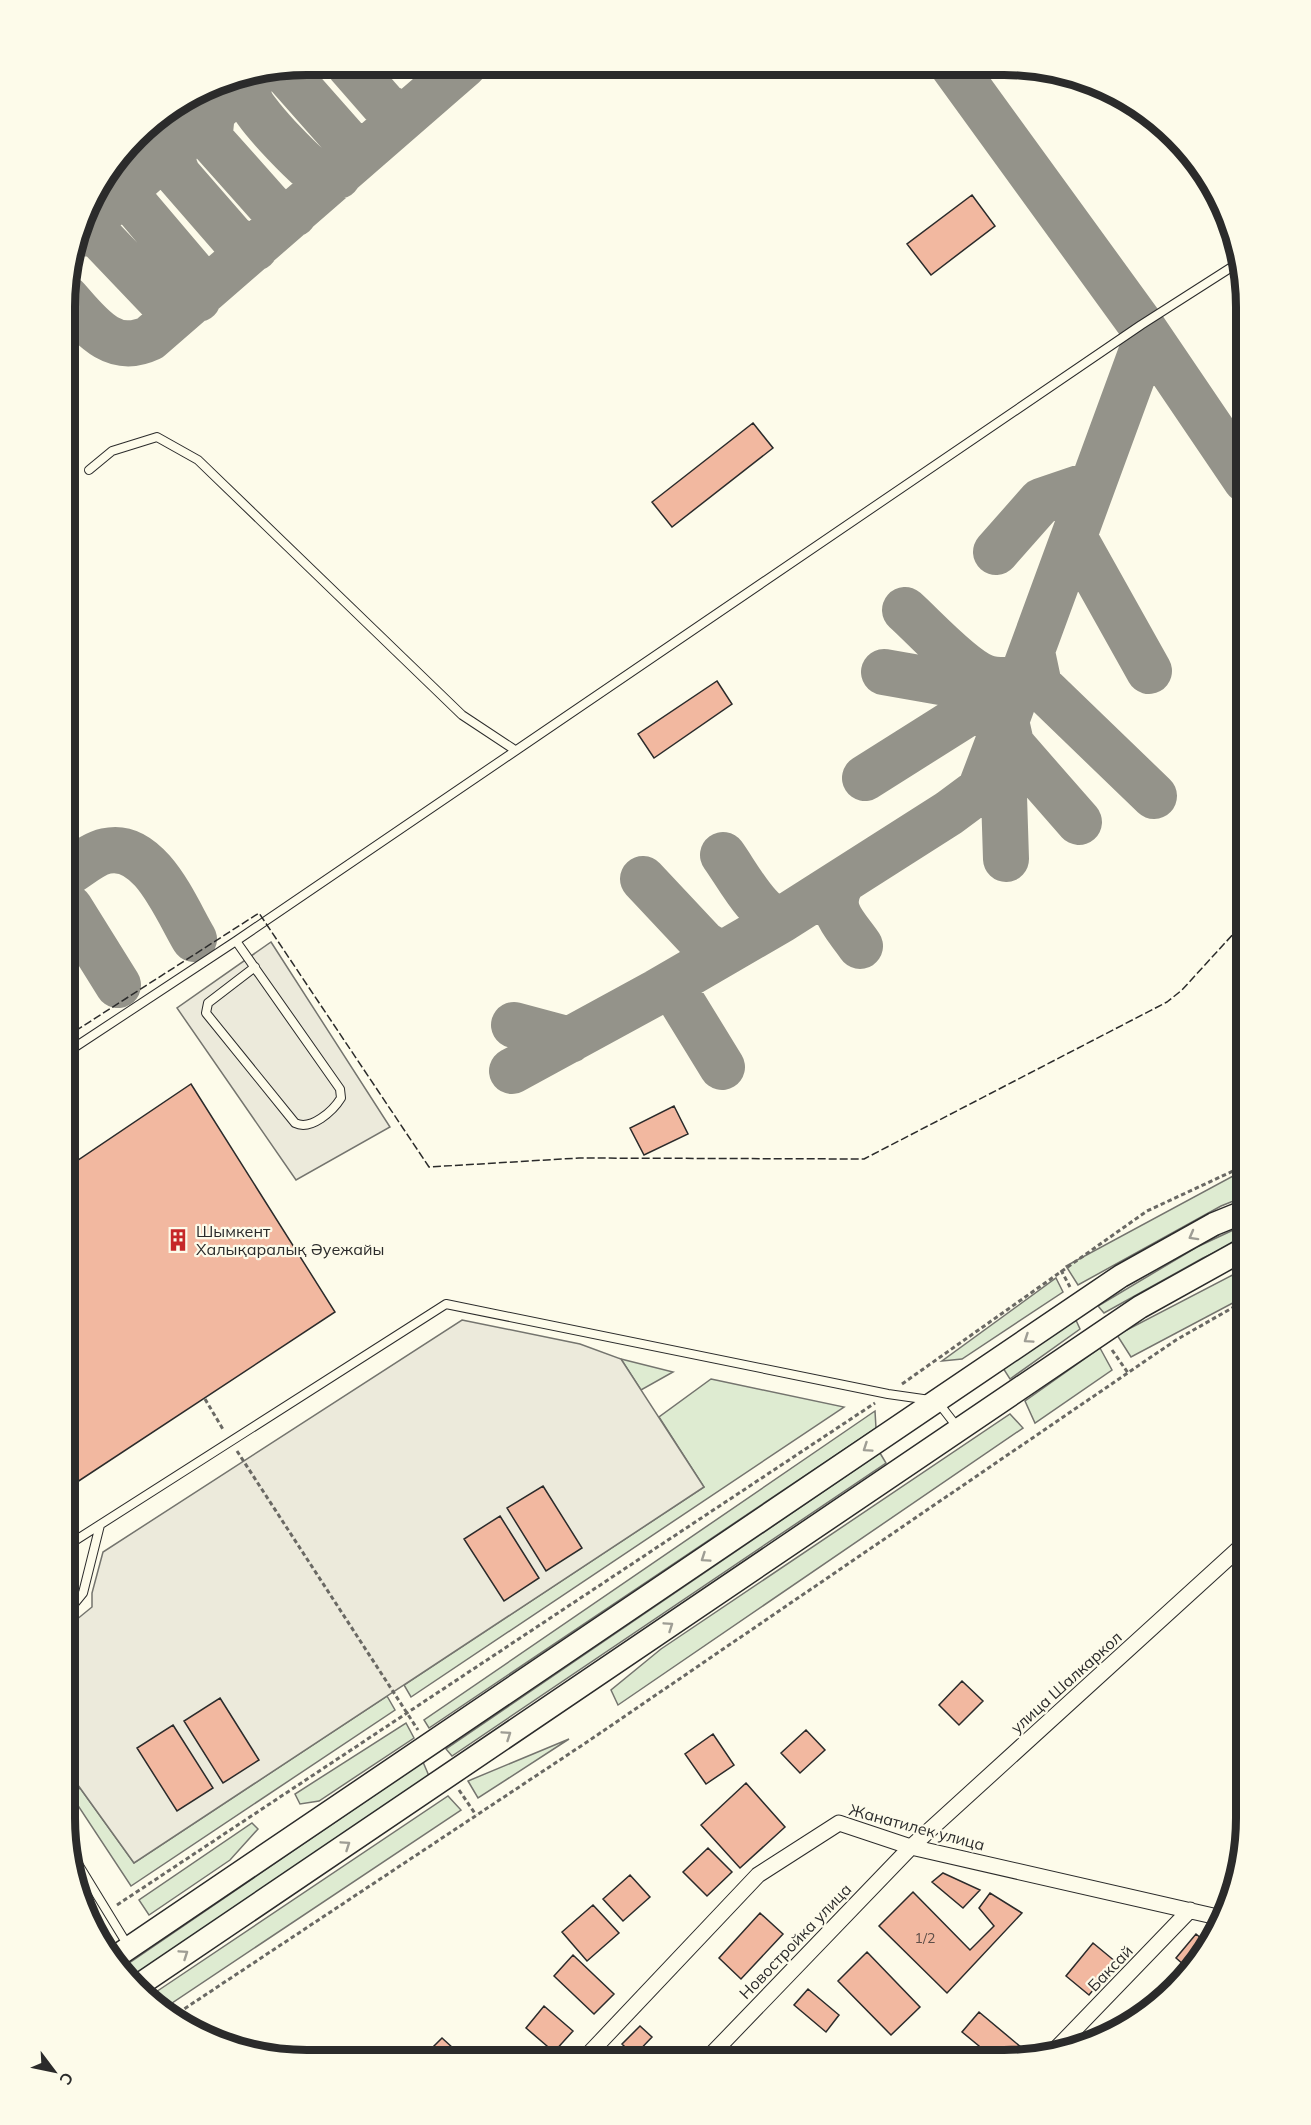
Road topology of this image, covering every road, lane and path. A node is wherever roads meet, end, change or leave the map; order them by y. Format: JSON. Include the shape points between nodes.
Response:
{"nodes":[{"id":1,"x":1233,"y":266,"type":"edge"},
{"id":2,"x":89,"y":470,"type":"dead end"},
{"id":3,"x":516,"y":750,"type":"junction"},
{"id":4,"x":237,"y":941,"type":"junction"},
{"id":5,"x":255,"y":967,"type":"junction"},
{"id":6,"x":75,"y":1047,"type":"edge"},
{"id":7,"x":1236,"y":1170,"type":"edge"},
{"id":8,"x":1236,"y":1214,"type":"edge"},
{"id":9,"x":1236,"y":1253,"type":"edge"},
{"id":10,"x":1236,"y":1306,"type":"edge"},
{"id":11,"x":888,"y":1394,"type":"junction"},
{"id":12,"x":205,"y":1399,"type":"dead end"},
{"id":13,"x":937,"y":1401,"type":"junction"},
{"id":14,"x":959,"y":1430,"type":"junction"},
{"id":15,"x":231,"y":1442,"type":"junction"},
{"id":16,"x":100,"y":1525,"type":"junction"},
{"id":17,"x":75,"y":1541,"type":"edge"},
{"id":18,"x":1236,"y":1551,"type":"edge"},
{"id":19,"x":75,"y":1603,"type":"edge"},
{"id":20,"x":407,"y":1713,"type":"junction"},
{"id":21,"x":911,"y":1847,"type":"junction"},
{"id":22,"x":80,"y":1868,"type":"edge"},
{"id":23,"x":1190,"y":1910,"type":"junction"},
{"id":24,"x":106,"y":1912,"type":"junction"},
{"id":25,"x":1214,"y":1916,"type":"edge"},
{"id":26,"x":98,"y":1918,"type":"edge"},
{"id":27,"x":121,"y":1954,"type":"edge"},
{"id":28,"x":143,"y":1982,"type":"edge"},
{"id":29,"x":180,"y":2012,"type":"edge"},
{"id":30,"x":1062,"y":2042,"type":"edge"},
{"id":31,"x":593,"y":2050,"type":"edge"},
{"id":32,"x":716,"y":2050,"type":"edge"}],
"edges":[{"from":1,"to":3,"type":"lane","via":[[1121,338]]},
{"from":2,"to":3,"type":"lane","via":[[112,451],[157,437],[198,460],[462,715]]},
{"from":3,"to":4,"type":"lane"},
{"from":4,"to":5,"type":"lane"},
{"from":4,"to":6,"type":"lane"},
{"from":5,"to":5,"type":"lane","via":[[340,1089],[341,1098],[336,1106],[309,1125],[295,1123],[206,1013],[208,1003]]},
{"from":7,"to":11,"type":"path","via":[[1146,1211]]},
{"from":8,"to":13,"type":"street","one_way":true,"via":[[1121,1276]]},
{"from":9,"to":14,"type":"street","via":[[1140,1306]]},
{"from":10,"to":29,"type":"path","via":[[1176,1340],[587,1742]]},
{"from":11,"to":13,"type":"lane"},
{"from":11,"to":15,"type":"lane","via":[[446,1304]]},
{"from":11,"to":20,"type":"path"},
{"from":12,"to":15,"type":"path"},
{"from":13,"to":14,"type":"lane"},
{"from":13,"to":27,"type":"street","one_way":true},
{"from":28,"to":14,"type":"street","one_way":true},
{"from":15,"to":16,"type":"lane"},
{"from":15,"to":20,"type":"path"},
{"from":16,"to":17,"type":"lane"},
{"from":16,"to":19,"type":"lane","via":[[83,1593]]},
{"from":18,"to":21,"type":"street","name":"улица Шалкаркол"},
{"from":20,"to":24,"type":"path"},
{"from":21,"to":23,"type":"street","name":"Жанатилек улица"},
{"from":21,"to":31,"type":"street","name":"Жанатилек улица","via":[[839,1823],[758,1875]]},
{"from":21,"to":32,"type":"street","name":"Новостройка улица"},
{"from":22,"to":24,"type":"lane"},
{"from":23,"to":25,"type":"street","name":"Жанатилек улица"},
{"from":23,"to":30,"type":"street","name":"Баксай"},
{"from":24,"to":26,"type":"path"},
{"from":24,"to":27,"type":"lane"}]}
